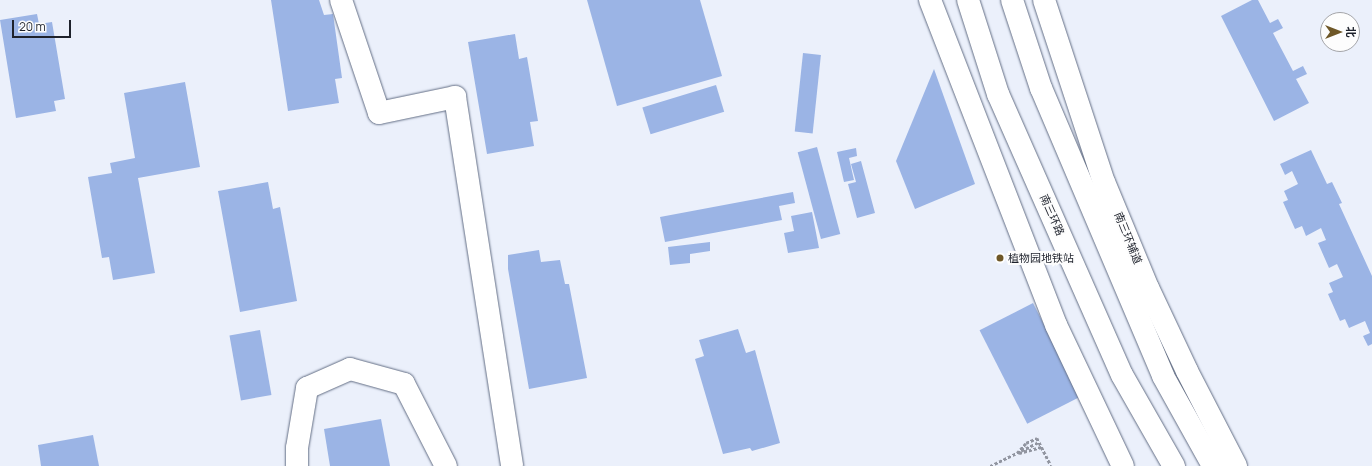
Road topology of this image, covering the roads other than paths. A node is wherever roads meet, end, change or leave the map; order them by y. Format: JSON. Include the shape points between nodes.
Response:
{"nodes":[{"id":1,"x":340,"y":0,"type":"edge"},
{"id":2,"x":930,"y":0,"type":"edge"},
{"id":3,"x":968,"y":0,"type":"edge"},
{"id":4,"x":1012,"y":0,"type":"edge"},
{"id":5,"x":1044,"y":0,"type":"edge"},
{"id":6,"x":297,"y":466,"type":"edge"},
{"id":7,"x":446,"y":466,"type":"edge"},
{"id":8,"x":512,"y":466,"type":"edge"},
{"id":9,"x":1123,"y":466,"type":"edge"},
{"id":10,"x":1174,"y":466,"type":"edge"},
{"id":11,"x":1212,"y":466,"type":"edge"},
{"id":12,"x":1236,"y":466,"type":"edge"}],
"edges":[{"from":1,"to":8,"type":"main road","via":[[378,113],[455,97]]},
{"from":2,"to":9,"type":"main road","via":[[1056,326]]},
{"from":3,"to":10,"type":"main road","name":"南三环路","via":[[1004,109],[1122,375]]},
{"from":4,"to":11,"type":"main road","via":[[1041,88],[1162,376]]},
{"from":5,"to":12,"type":"main road","name":"南三环辅道","via":[[1104,182],[1139,267],[1187,371]]},
{"from":6,"to":7,"type":"main road","via":[[296,448],[307,388],[350,369],[404,384]]}]}
